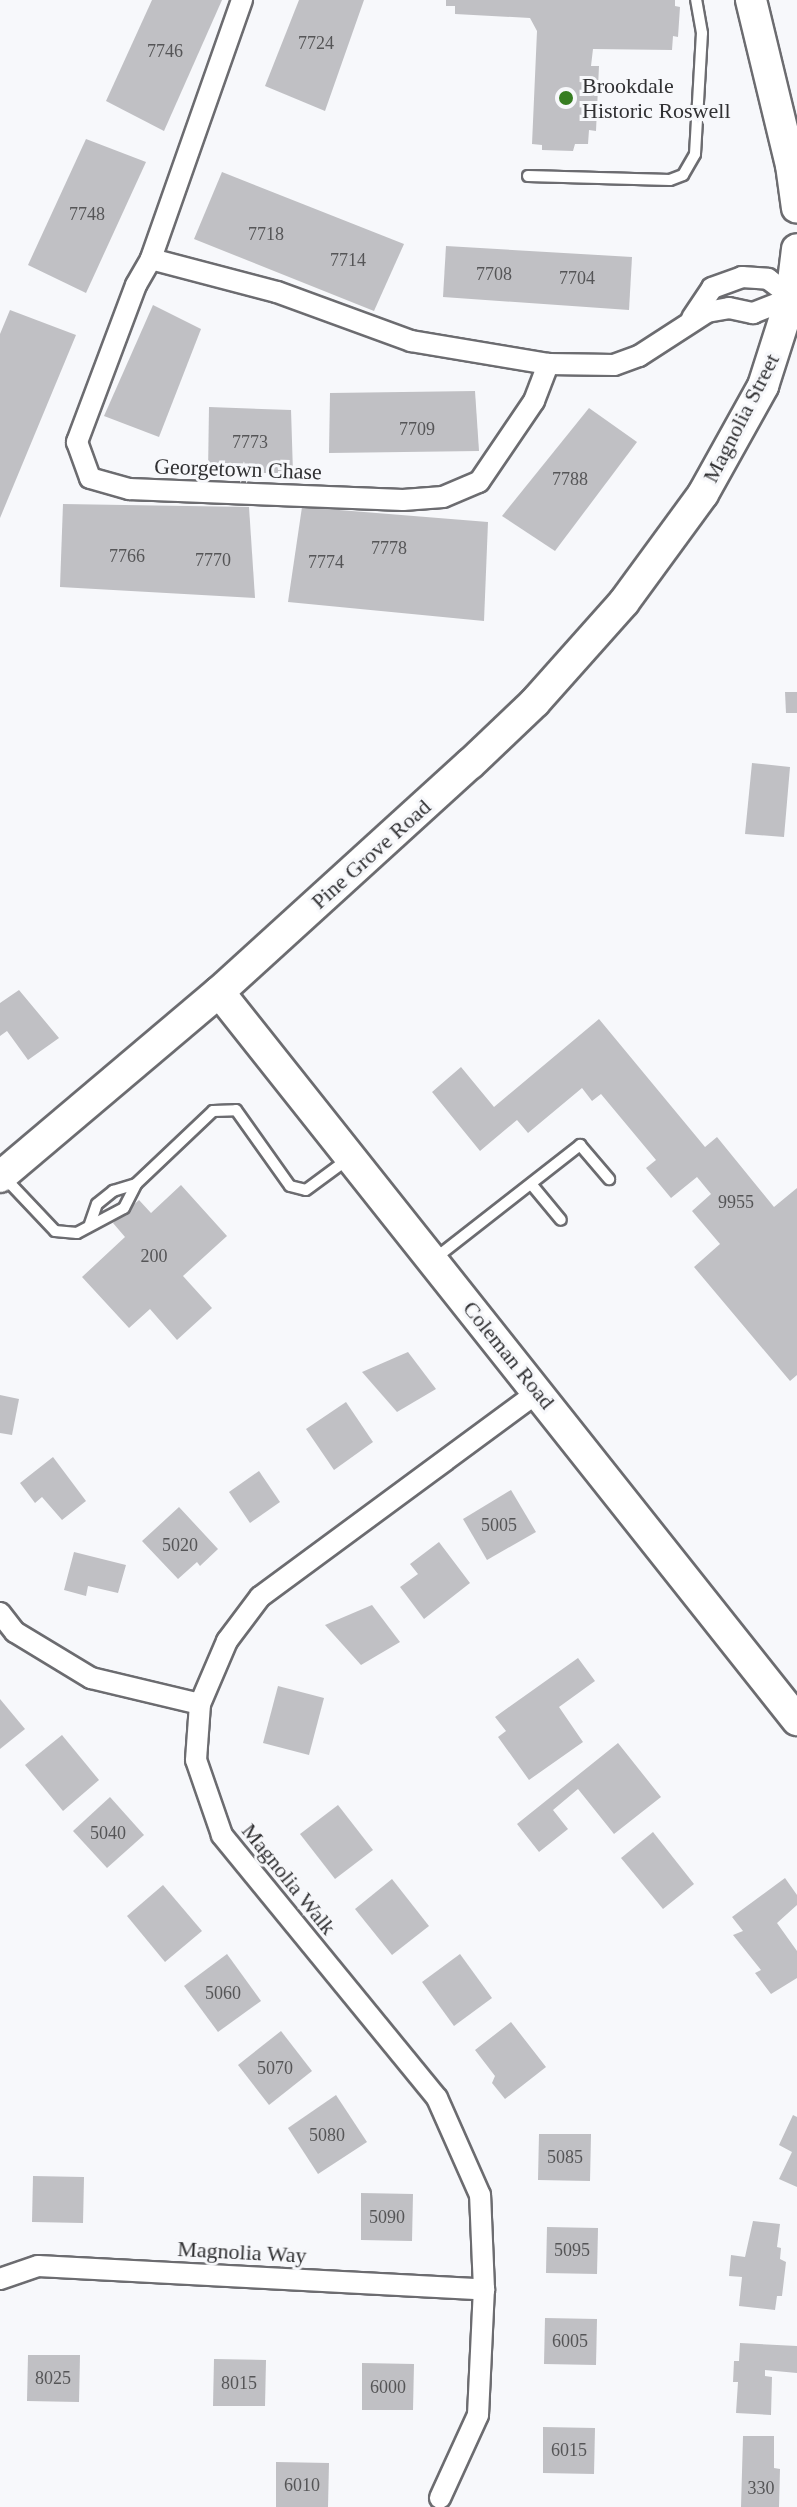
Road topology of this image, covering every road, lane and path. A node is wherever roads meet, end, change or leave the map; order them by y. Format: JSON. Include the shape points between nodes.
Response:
{"nodes":[{"id":1,"x":242,"y":0,"type":"edge"},
{"id":2,"x":696,"y":0,"type":"edge"},
{"id":3,"x":751,"y":0,"type":"edge"},
{"id":4,"x":528,"y":176,"type":"dead end"},
{"id":5,"x":797,"y":208,"type":"edge"},
{"id":6,"x":797,"y":249,"type":"edge"},
{"id":7,"x":151,"y":259,"type":"junction"},
{"id":8,"x":797,"y":267,"type":"edge"},
{"id":9,"x":794,"y":300,"type":"edge"},
{"id":10,"x":692,"y":318,"type":"junction"},
{"id":11,"x":548,"y":364,"type":"junction"},
{"id":12,"x":703,"y":494,"type":"joint"},
{"id":13,"x":219,"y":992,"type":"junction"},
{"id":14,"x":351,"y":1157,"type":"junction"},
{"id":15,"x":1,"y":1175,"type":"edge"},
{"id":16,"x":609,"y":1179,"type":"dead end"},
{"id":17,"x":136,"y":1184,"type":"junction"},
{"id":18,"x":532,"y":1185,"type":"junction"},
{"id":19,"x":561,"y":1220,"type":"dead end"},
{"id":20,"x":90,"y":1224,"type":"junction"},
{"id":21,"x":433,"y":1260,"type":"junction"},
{"id":22,"x":538,"y":1392,"type":"junction"},
{"id":23,"x":0,"y":1613,"type":"edge"},
{"id":24,"x":200,"y":1704,"type":"junction"},
{"id":25,"x":797,"y":1720,"type":"edge"},
{"id":26,"x":0,"y":2279,"type":"edge"},
{"id":27,"x":484,"y":2289,"type":"junction"},
{"id":28,"x":440,"y":2498,"type":"dead end"}],
"edges":[{"from":1,"to":7,"type":"street","name":"Georgetown Chase"},
{"from":2,"to":4,"type":"lane","via":[[702,33],[695,154],[683,175],[670,180]]},
{"from":3,"to":5,"type":"main road"},
{"from":6,"to":8,"type":"main road","name":"Magnolia Street"},
{"from":7,"to":11,"type":"street","via":[[277,292],[411,341]]},
{"from":7,"to":11,"type":"street","name":"Georgetown Chase","via":[[136,285],[77,442],[90,478],[129,489],[403,500],[443,497],[479,482],[534,401]]},
{"from":8,"to":9,"type":"main road","name":"Magnolia Street"},
{"from":9,"to":10,"type":"street","via":[[753,313],[729,308]]},
{"from":9,"to":10,"type":"street","via":[[768,279],[742,277],[712,288]]},
{"from":9,"to":12,"type":"main road","name":"Magnolia Street","via":[[763,386]]},
{"from":10,"to":11,"type":"street","via":[[660,344],[614,365]]},
{"from":12,"to":13,"type":"main road","name":"Pine Grove Road","via":[[624,602],[535,702]]},
{"from":13,"to":14,"type":"main road","name":"Coleman Road"},
{"from":13,"to":15,"type":"main road","name":"Pine Grove Road"},
{"from":14,"to":17,"type":"lane","via":[[306,1190],[290,1186],[236,1110],[223,1109],[213,1111]]},
{"from":14,"to":21,"type":"main road","name":"Coleman Road"},
{"from":15,"to":20,"type":"lane","via":[[55,1231],[77,1233]]},
{"from":16,"to":18,"type":"lane","via":[[580,1145]]},
{"from":17,"to":20,"type":"lane","via":[[124,1208]]},
{"from":17,"to":20,"type":"lane","via":[[113,1191],[97,1204]]},
{"from":18,"to":19,"type":"lane"},
{"from":18,"to":21,"type":"lane"},
{"from":21,"to":22,"type":"main road","name":"Coleman Road"},
{"from":22,"to":24,"type":"street","name":"Magnolia Walk","via":[[260,1597],[227,1641]]},
{"from":22,"to":25,"type":"main road","name":"Coleman Road"},
{"from":23,"to":24,"type":"street","via":[[15,1632],[91,1678]]},
{"from":24,"to":27,"type":"street","name":"Magnolia Walk","via":[[196,1760],[222,1835],[437,2098],[480,2195]]},
{"from":26,"to":27,"type":"street","name":"Magnolia Way","via":[[38,2266]]},
{"from":27,"to":28,"type":"street","name":"Magnolia Walk","via":[[478,2415]]}]}
